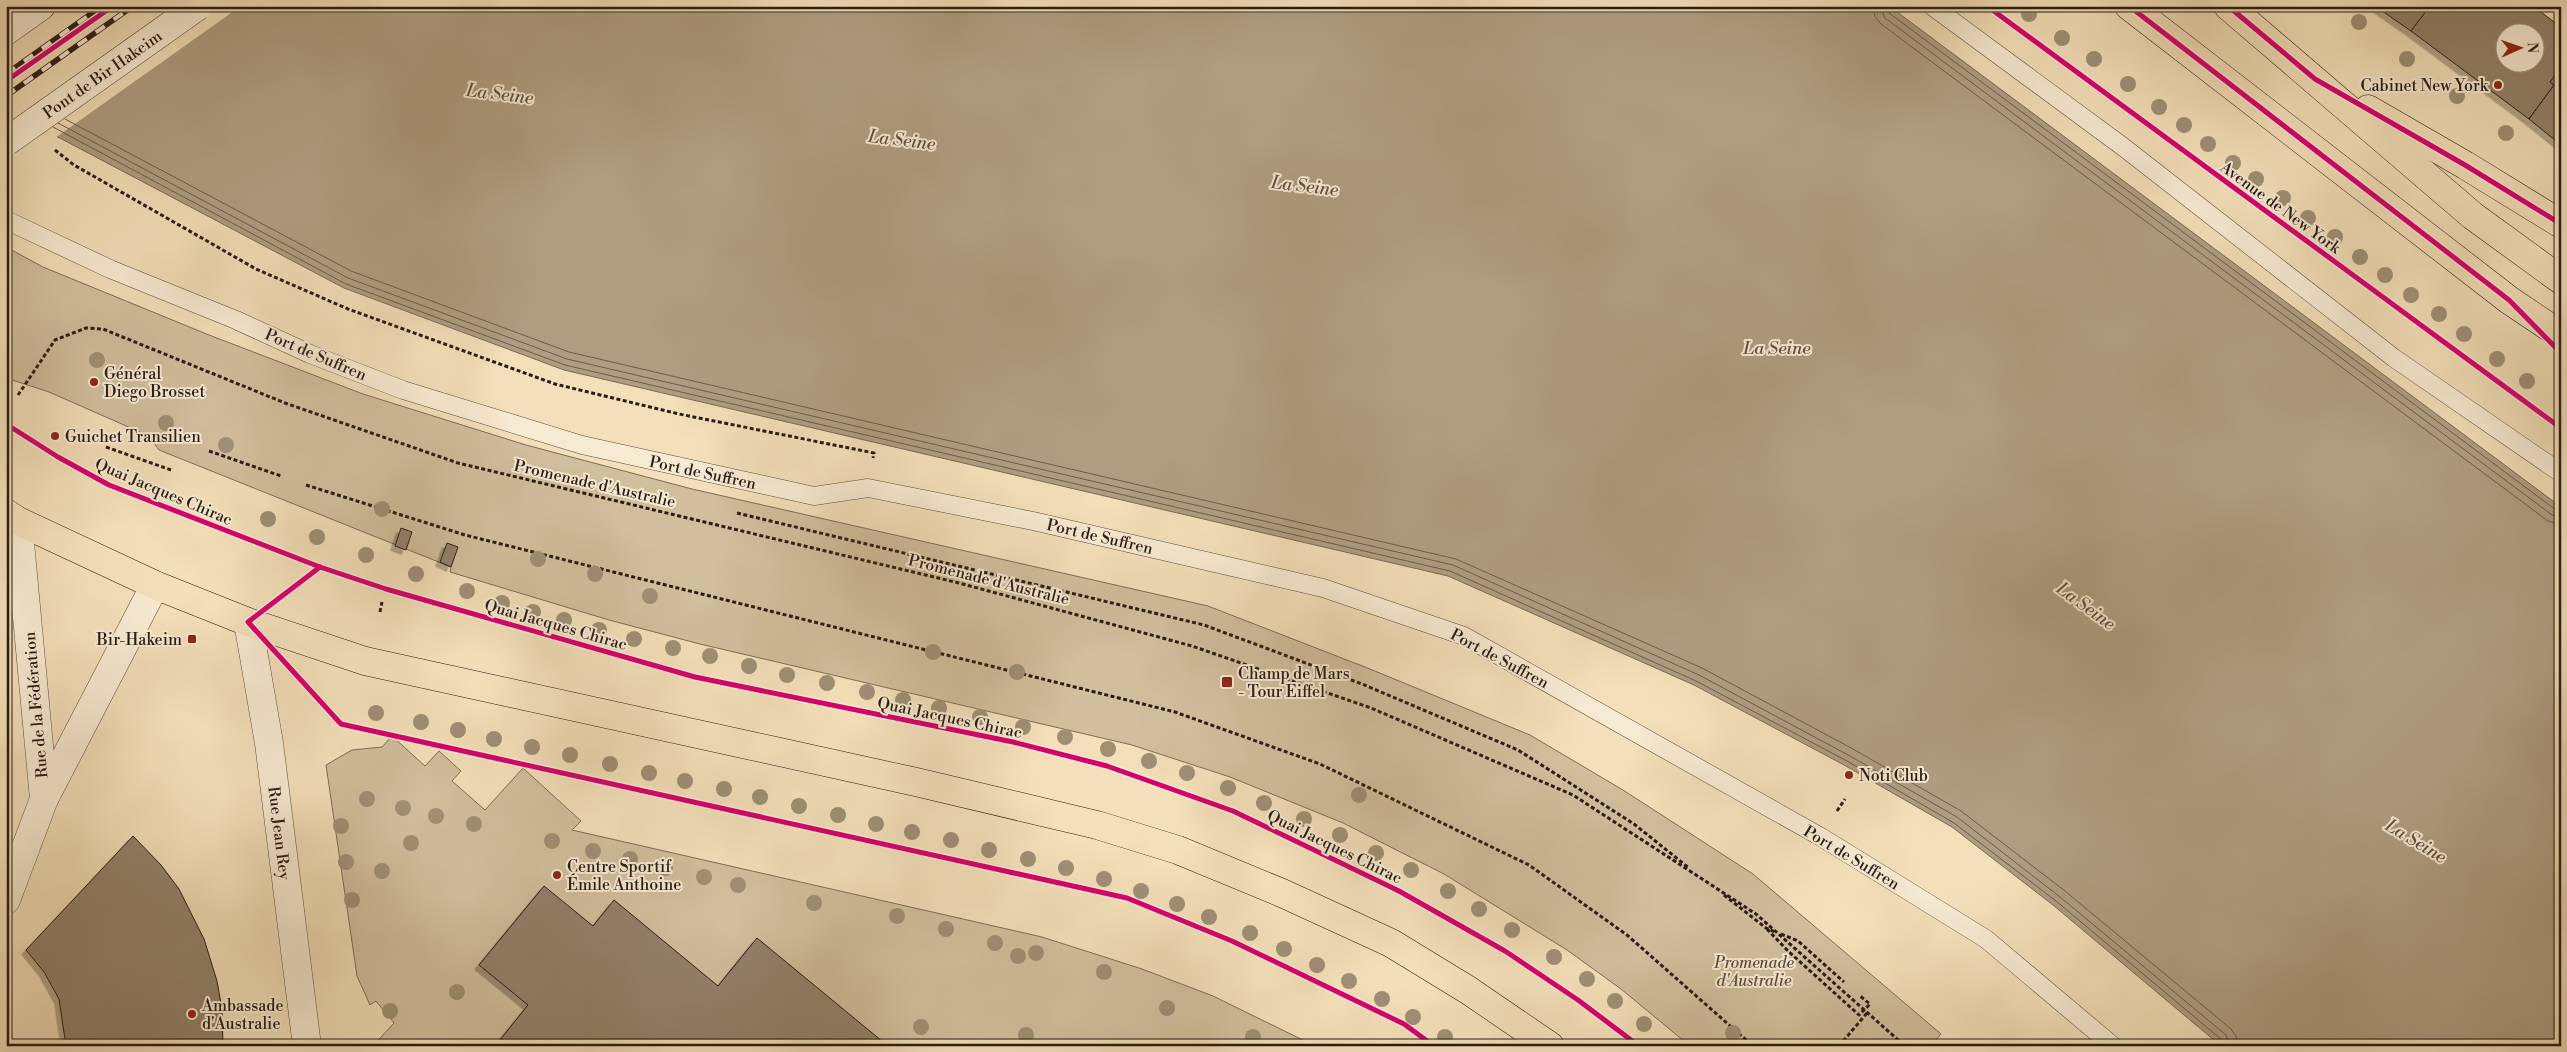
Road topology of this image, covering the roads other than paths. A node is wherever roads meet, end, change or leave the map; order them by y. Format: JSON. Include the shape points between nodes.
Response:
{"nodes":[{"id":1,"x":41,"y":6,"type":"edge"},
{"id":2,"x":198,"y":6,"type":"edge"},
{"id":3,"x":1932,"y":6,"type":"edge"},
{"id":4,"x":2129,"y":6,"type":"edge"},
{"id":5,"x":2228,"y":6,"type":"edge"},
{"id":6,"x":6,"y":31,"type":"edge"},
{"id":7,"x":2315,"y":79,"type":"junction"},
{"id":8,"x":6,"y":142,"type":"edge"},
{"id":9,"x":6,"y":220,"type":"edge"},
{"id":10,"x":2561,"y":224,"type":"edge"},
{"id":11,"x":2561,"y":280,"type":"edge"},
{"id":12,"x":2510,"y":300,"type":"junction"},
{"id":13,"x":2561,"y":335,"type":"edge"},
{"id":14,"x":2561,"y":353,"type":"edge"},
{"id":15,"x":2561,"y":473,"type":"edge"},
{"id":16,"x":12,"y":517,"type":"edge"},
{"id":17,"x":155,"y":585,"type":"junction"},
{"id":18,"x":248,"y":622,"type":"junction"},
{"id":19,"x":44,"y":799,"type":"junction"},
{"id":20,"x":6,"y":900,"type":"edge"},
{"id":21,"x":308,"y":1046,"type":"edge"},
{"id":22,"x":1550,"y":1046,"type":"edge"},
{"id":23,"x":2113,"y":1046,"type":"edge"}],
"edges":[{"from":1,"to":6,"type":"street"},
{"from":2,"to":8,"type":"street","name":"Pont de Bir Hakeim","bridge":true},
{"from":3,"to":15,"type":"lane","via":[[2122,146],[2394,358]]},
{"from":4,"to":12,"type":"main road"},
{"from":5,"to":7,"type":"main road"},
{"from":7,"to":10,"type":"main road","via":[[2465,164]]},
{"from":7,"to":11,"type":"main road","via":[[2473,216]]},
{"from":9,"to":23,"type":"lane","name":"Port de Suffren","via":[[110,269],[320,358],[403,390],[582,445],[814,496],[868,488],[1033,520],[1323,588],[1464,636],[1821,837],[1986,939]]},
{"from":12,"to":13,"type":"main road"},
{"from":12,"to":14,"type":"main road"},
{"from":16,"to":17,"type":"main road"},
{"from":16,"to":19,"type":"street","name":"Rue de la Fédération"},
{"from":17,"to":18,"type":"main road"},
{"from":17,"to":19,"type":"street","name":"Rue de la Fédération"},
{"from":18,"to":21,"type":"street","name":"Rue Jean Rey","via":[[269,743]]},
{"from":18,"to":22,"type":"main road","via":[[365,661],[916,782],[1097,825],[1178,850],[1391,943]]},
{"from":19,"to":20,"type":"street","name":"Rue de la Fédération"}]}
